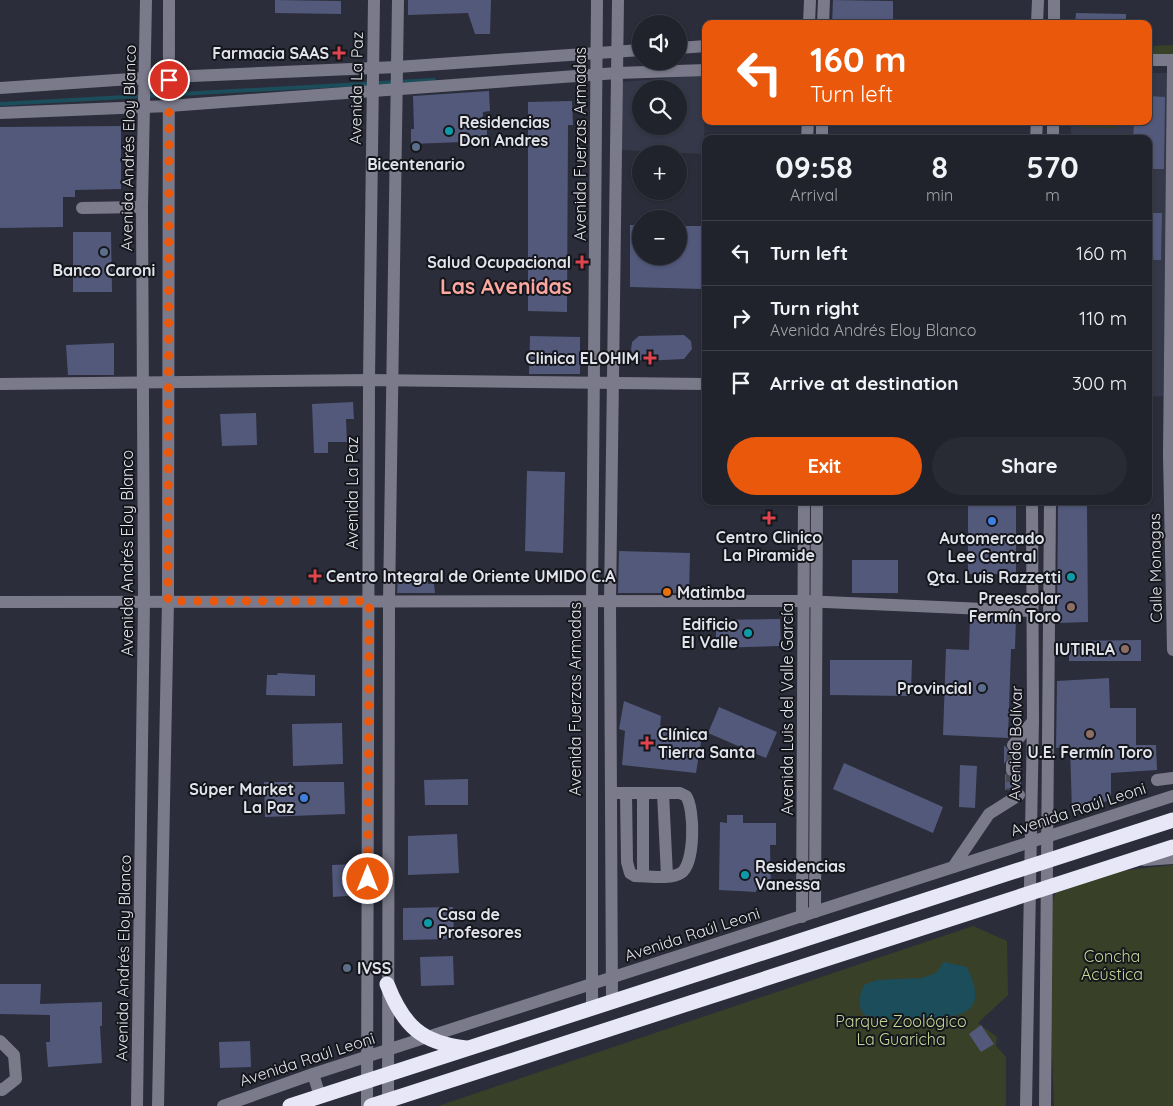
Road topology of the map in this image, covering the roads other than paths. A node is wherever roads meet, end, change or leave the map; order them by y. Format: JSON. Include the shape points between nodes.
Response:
{"nodes":[{"id":1,"x":146,"y":0,"type":"edge"},
{"id":2,"x":170,"y":0,"type":"edge"},
{"id":3,"x":374,"y":0,"type":"edge"},
{"id":4,"x":398,"y":0,"type":"edge"},
{"id":5,"x":597,"y":0,"type":"edge"},
{"id":6,"x":618,"y":0,"type":"edge"},
{"id":7,"x":810,"y":0,"type":"edge"},
{"id":8,"x":824,"y":0,"type":"edge"},
{"id":9,"x":1038,"y":0,"type":"edge"},
{"id":10,"x":1054,"y":0,"type":"edge"},
{"id":11,"x":809,"y":20,"type":"edge"},
{"id":12,"x":823,"y":20,"type":"edge"},
{"id":13,"x":1038,"y":20,"type":"edge"},
{"id":14,"x":1054,"y":20,"type":"edge"},
{"id":15,"x":702,"y":46,"type":"edge"},
{"id":16,"x":687,"y":47,"type":"edge"},
{"id":17,"x":632,"y":51,"type":"edge"},
{"id":18,"x":618,"y":52,"type":"junction"},
{"id":19,"x":597,"y":53,"type":"junction"},
{"id":20,"x":1152,"y":60,"type":"edge"},
{"id":21,"x":1173,"y":60,"type":"edge"},
{"id":22,"x":1173,"y":66,"type":"edge"},
{"id":23,"x":702,"y":70,"type":"edge"},
{"id":24,"x":618,"y":72,"type":"junction"},
{"id":25,"x":598,"y":74,"type":"junction"},
{"id":26,"x":169,"y":79,"type":"junction"},
{"id":27,"x":145,"y":80,"type":"junction"},
{"id":28,"x":398,"y":81,"type":"junction"},
{"id":29,"x":372,"y":82,"type":"junction"},
{"id":30,"x":0,"y":88,"type":"edge"},
{"id":31,"x":144,"y":105,"type":"junction"},
{"id":32,"x":169,"y":105,"type":"junction"},
{"id":33,"x":0,"y":113,"type":"edge"},
{"id":34,"x":142,"y":207,"type":"junction"},
{"id":35,"x":82,"y":208,"type":"dead end"},
{"id":36,"x":368,"y":380,"type":"junction"},
{"id":37,"x":391,"y":380,"type":"junction"},
{"id":38,"x":166,"y":382,"type":"junction"},
{"id":39,"x":595,"y":382,"type":"junction"},
{"id":40,"x":612,"y":382,"type":"junction"},
{"id":41,"x":142,"y":383,"type":"junction"},
{"id":42,"x":0,"y":384,"type":"edge"},
{"id":43,"x":702,"y":384,"type":"edge"},
{"id":44,"x":1171,"y":455,"type":"edge"},
{"id":45,"x":804,"y":505,"type":"edge"},
{"id":46,"x":817,"y":505,"type":"edge"},
{"id":47,"x":1032,"y":505,"type":"edge"},
{"id":48,"x":1050,"y":505,"type":"edge"},
{"id":49,"x":144,"y":601,"type":"junction"},
{"id":50,"x":168,"y":601,"type":"junction"},
{"id":51,"x":369,"y":601,"type":"junction"},
{"id":52,"x":809,"y":601,"type":"junction"},
{"id":53,"x":0,"y":602,"type":"edge"},
{"id":54,"x":388,"y":602,"type":"junction"},
{"id":55,"x":592,"y":602,"type":"junction"},
{"id":56,"x":610,"y":603,"type":"junction"},
{"id":57,"x":1031,"y":611,"type":"junction"},
{"id":58,"x":1173,"y":650,"type":"edge"},
{"id":59,"x":1033,"y":721,"type":"junction"},
{"id":60,"x":1013,"y":745,"type":"tunnel mouth"},
{"id":61,"x":1173,"y":778,"type":"edge"},
{"id":62,"x":1157,"y":780,"type":"dead end"},
{"id":63,"x":611,"y":793,"type":"junction"},
{"id":64,"x":626,"y":794,"type":"junction"},
{"id":65,"x":642,"y":794,"type":"junction"},
{"id":66,"x":663,"y":794,"type":"junction"},
{"id":67,"x":1173,"y":796,"type":"edge"},
{"id":68,"x":1030,"y":802,"type":"junction"},
{"id":69,"x":1173,"y":820,"type":"edge"},
{"id":70,"x":1046,"y":837,"type":"junction"},
{"id":71,"x":1029,"y":843,"type":"junction"},
{"id":72,"x":1173,"y":846,"type":"edge"},
{"id":73,"x":1173,"y":858,"type":"edge"},
{"id":74,"x":1046,"y":861,"type":"junction"},
{"id":75,"x":1129,"y":861,"type":"junction"},
{"id":76,"x":953,"y":867,"type":"junction"},
{"id":77,"x":1029,"y":867,"type":"junction"},
{"id":78,"x":644,"y":876,"type":"junction"},
{"id":79,"x":667,"y":876,"type":"junction"},
{"id":80,"x":1046,"y":888,"type":"junction"},
{"id":81,"x":1028,"y":893,"type":"junction"},
{"id":82,"x":815,"y":912,"type":"junction"},
{"id":83,"x":802,"y":916,"type":"junction"},
{"id":84,"x":611,"y":978,"type":"junction"},
{"id":85,"x":387,"y":984,"type":"junction"},
{"id":86,"x":591,"y":985,"type":"junction"},
{"id":87,"x":612,"y":1002,"type":"junction"},
{"id":88,"x":592,"y":1009,"type":"junction"},
{"id":89,"x":426,"y":1038,"type":"junction"},
{"id":90,"x":0,"y":1041,"type":"edge"},
{"id":91,"x":470,"y":1048,"type":"junction"},
{"id":92,"x":388,"y":1051,"type":"junction"},
{"id":93,"x":367,"y":1057,"type":"junction"},
{"id":94,"x":313,"y":1074,"type":"junction"},
{"id":95,"x":388,"y":1074,"type":"junction"},
{"id":96,"x":367,"y":1081,"type":"junction"},
{"id":97,"x":0,"y":1089,"type":"edge"},
{"id":98,"x":320,"y":1096,"type":"junction"},
{"id":99,"x":388,"y":1100,"type":"junction"},
{"id":100,"x":137,"y":1106,"type":"edge"},
{"id":101,"x":158,"y":1106,"type":"edge"},
{"id":102,"x":223,"y":1106,"type":"edge"},
{"id":103,"x":290,"y":1106,"type":"edge"},
{"id":104,"x":367,"y":1106,"type":"edge"},
{"id":105,"x":371,"y":1106,"type":"edge"},
{"id":106,"x":1026,"y":1106,"type":"edge"},
{"id":107,"x":1045,"y":1106,"type":"edge"}],
"edges":[{"from":1,"to":27,"type":"street","name":"Avenida Andrés Eloy Blanco"},
{"from":2,"to":26,"type":"street"},
{"from":3,"to":29,"type":"street","name":"Avenida La Paz"},
{"from":4,"to":28,"type":"street"},
{"from":5,"to":19,"type":"street","name":"Avenida Fuerzas Armadas"},
{"from":6,"to":18,"type":"street"},
{"from":7,"to":11,"type":"street"},
{"from":8,"to":12,"type":"street"},
{"from":9,"to":13,"type":"street"},
{"from":10,"to":14,"type":"street"},
{"from":15,"to":16,"type":"street"},
{"from":17,"to":18,"type":"street"},
{"from":18,"to":19,"type":"street"},
{"from":18,"to":24,"type":"street"},
{"from":19,"to":25,"type":"street","name":"Avenida Fuerzas Armadas"},
{"from":19,"to":28,"type":"street"},
{"from":20,"to":21,"type":"street"},
{"from":22,"to":44,"type":"street","name":"Calle Monagas"},
{"from":23,"to":24,"type":"street"},
{"from":24,"to":25,"type":"street"},
{"from":24,"to":40,"type":"street"},
{"from":25,"to":28,"type":"street"},
{"from":25,"to":39,"type":"street","name":"Avenida Fuerzas Armadas"},
{"from":26,"to":27,"type":"street"},
{"from":26,"to":29,"type":"street"},
{"from":26,"to":32,"type":"street"},
{"from":27,"to":30,"type":"street"},
{"from":27,"to":31,"type":"street","name":"Avenida Andrés Eloy Blanco"},
{"from":28,"to":29,"type":"street"},
{"from":28,"to":29,"type":"street"},
{"from":28,"to":37,"type":"street"},
{"from":29,"to":32,"type":"street"},
{"from":29,"to":36,"type":"street","name":"Avenida La Paz"},
{"from":31,"to":32,"type":"street"},
{"from":31,"to":33,"type":"street"},
{"from":31,"to":34,"type":"street","name":"Avenida Andrés Eloy Blanco"},
{"from":32,"to":38,"type":"street"},
{"from":34,"to":35,"type":"street"},
{"from":34,"to":41,"type":"street","name":"Avenida Andrés Eloy Blanco"},
{"from":36,"to":37,"type":"street"},
{"from":36,"to":38,"type":"street"},
{"from":36,"to":51,"type":"street","name":"Avenida La Paz"},
{"from":37,"to":39,"type":"street"},
{"from":37,"to":54,"type":"street"},
{"from":38,"to":41,"type":"street"},
{"from":38,"to":50,"type":"street"},
{"from":39,"to":40,"type":"street"},
{"from":39,"to":55,"type":"street","name":"Avenida Fuerzas Armadas"},
{"from":40,"to":43,"type":"street"},
{"from":40,"to":56,"type":"street"},
{"from":41,"to":42,"type":"street"},
{"from":41,"to":49,"type":"street","name":"Avenida Andrés Eloy Blanco"},
{"from":44,"to":58,"type":"street","name":"Calle Monagas"},
{"from":45,"to":52,"type":"street","name":"Avenida Luis del Valle García"},
{"from":46,"to":52,"type":"street","name":"Avenida Luis del Valle García"},
{"from":47,"to":57,"type":"street","name":"Avenida Bolívar"},
{"from":48,"to":70,"type":"street","name":"Avenida Bolívar"},
{"from":49,"to":50,"type":"street"},
{"from":49,"to":53,"type":"street"},
{"from":49,"to":100,"type":"street","name":"Avenida Andrés Eloy Blanco"},
{"from":50,"to":51,"type":"street"},
{"from":50,"to":101,"type":"street"},
{"from":51,"to":54,"type":"street"},
{"from":51,"to":93,"type":"street","name":"Avenida La Paz"},
{"from":52,"to":56,"type":"street"},
{"from":52,"to":57,"type":"street"},
{"from":52,"to":82,"type":"street","name":"Avenida Luis del Valle García"},
{"from":52,"to":83,"type":"street","name":"Avenida Luis del Valle García"},
{"from":54,"to":55,"type":"street"},
{"from":54,"to":85,"type":"street"},
{"from":55,"to":56,"type":"street"},
{"from":55,"to":86,"type":"street","name":"Avenida Fuerzas Armadas"},
{"from":56,"to":63,"type":"street"},
{"from":57,"to":59,"type":"street","name":"Avenida Bolívar"},
{"from":59,"to":60,"type":"street"},
{"from":59,"to":68,"type":"street","name":"Avenida Bolívar"},
{"from":61,"to":62,"type":"street"},
{"from":63,"to":64,"type":"street"},
{"from":63,"to":84,"type":"street"},
{"from":64,"to":65,"type":"street"},
{"from":64,"to":78,"type":"street","via":[[627,868],[635,876]]},
{"from":65,"to":66,"type":"street"},
{"from":65,"to":78,"type":"street"},
{"from":66,"to":79,"type":"street"},
{"from":66,"to":79,"type":"street","via":[[686,796],[691,809],[688,867],[675,876]]},
{"from":67,"to":70,"type":"street","name":"Avenida Raúl Leoni"},
{"from":68,"to":71,"type":"street","name":"Avenida Bolívar"},
{"from":68,"to":76,"type":"street","via":[[1015,793],[989,814]]},
{"from":69,"to":74,"type":"highway"},
{"from":70,"to":71,"type":"street","name":"Avenida Raúl Leoni"},
{"from":70,"to":74,"type":"street","name":"Avenida Bolívar"},
{"from":71,"to":76,"type":"street","name":"Avenida Raúl Leoni"},
{"from":71,"to":77,"type":"street","name":"Avenida Bolívar"},
{"from":72,"to":75,"type":"highway"},
{"from":73,"to":75,"type":"street"},
{"from":74,"to":77,"type":"highway"},
{"from":74,"to":80,"type":"street","name":"Avenida Bolívar"},
{"from":75,"to":80,"type":"highway"},
{"from":76,"to":82,"type":"street","name":"Avenida Raúl Leoni"},
{"from":77,"to":81,"type":"street","name":"Avenida Bolívar"},
{"from":77,"to":87,"type":"highway"},
{"from":78,"to":79,"type":"street"},
{"from":80,"to":81,"type":"highway"},
{"from":80,"to":107,"type":"street","name":"Avenida Bolívar"},
{"from":81,"to":99,"type":"highway"},
{"from":81,"to":106,"type":"street","name":"Avenida Bolívar"},
{"from":82,"to":83,"type":"street","name":"Avenida Raúl Leoni"},
{"from":83,"to":84,"type":"street","name":"Avenida Raúl Leoni"},
{"from":84,"to":86,"type":"street","name":"Avenida Raúl Leoni"},
{"from":84,"to":87,"type":"street"},
{"from":85,"to":89,"type":"highway","via":[[403,1017]]},
{"from":85,"to":92,"type":"street"},
{"from":86,"to":88,"type":"street","name":"Avenida Fuerzas Armadas"},
{"from":86,"to":89,"type":"street","name":"Avenida Raúl Leoni"},
{"from":87,"to":88,"type":"highway"},
{"from":88,"to":91,"type":"highway"},
{"from":89,"to":91,"type":"highway","via":[[441,1044]]},
{"from":89,"to":92,"type":"street","name":"Avenida Raúl Leoni"},
{"from":90,"to":97,"type":"street","via":[[14,1055],[16,1079]]},
{"from":91,"to":95,"type":"highway"},
{"from":92,"to":93,"type":"street","name":"Avenida Raúl Leoni"},
{"from":92,"to":95,"type":"street"},
{"from":93,"to":94,"type":"street","name":"Avenida Raúl Leoni"},
{"from":93,"to":96,"type":"street","name":"Avenida La Paz"},
{"from":94,"to":98,"type":"street"},
{"from":94,"to":102,"type":"street","name":"Avenida Raúl Leoni"},
{"from":95,"to":96,"type":"highway"},
{"from":95,"to":99,"type":"street"},
{"from":96,"to":98,"type":"highway"},
{"from":96,"to":104,"type":"street","name":"Avenida La Paz"},
{"from":98,"to":103,"type":"highway"},
{"from":99,"to":105,"type":"highway"}]}
